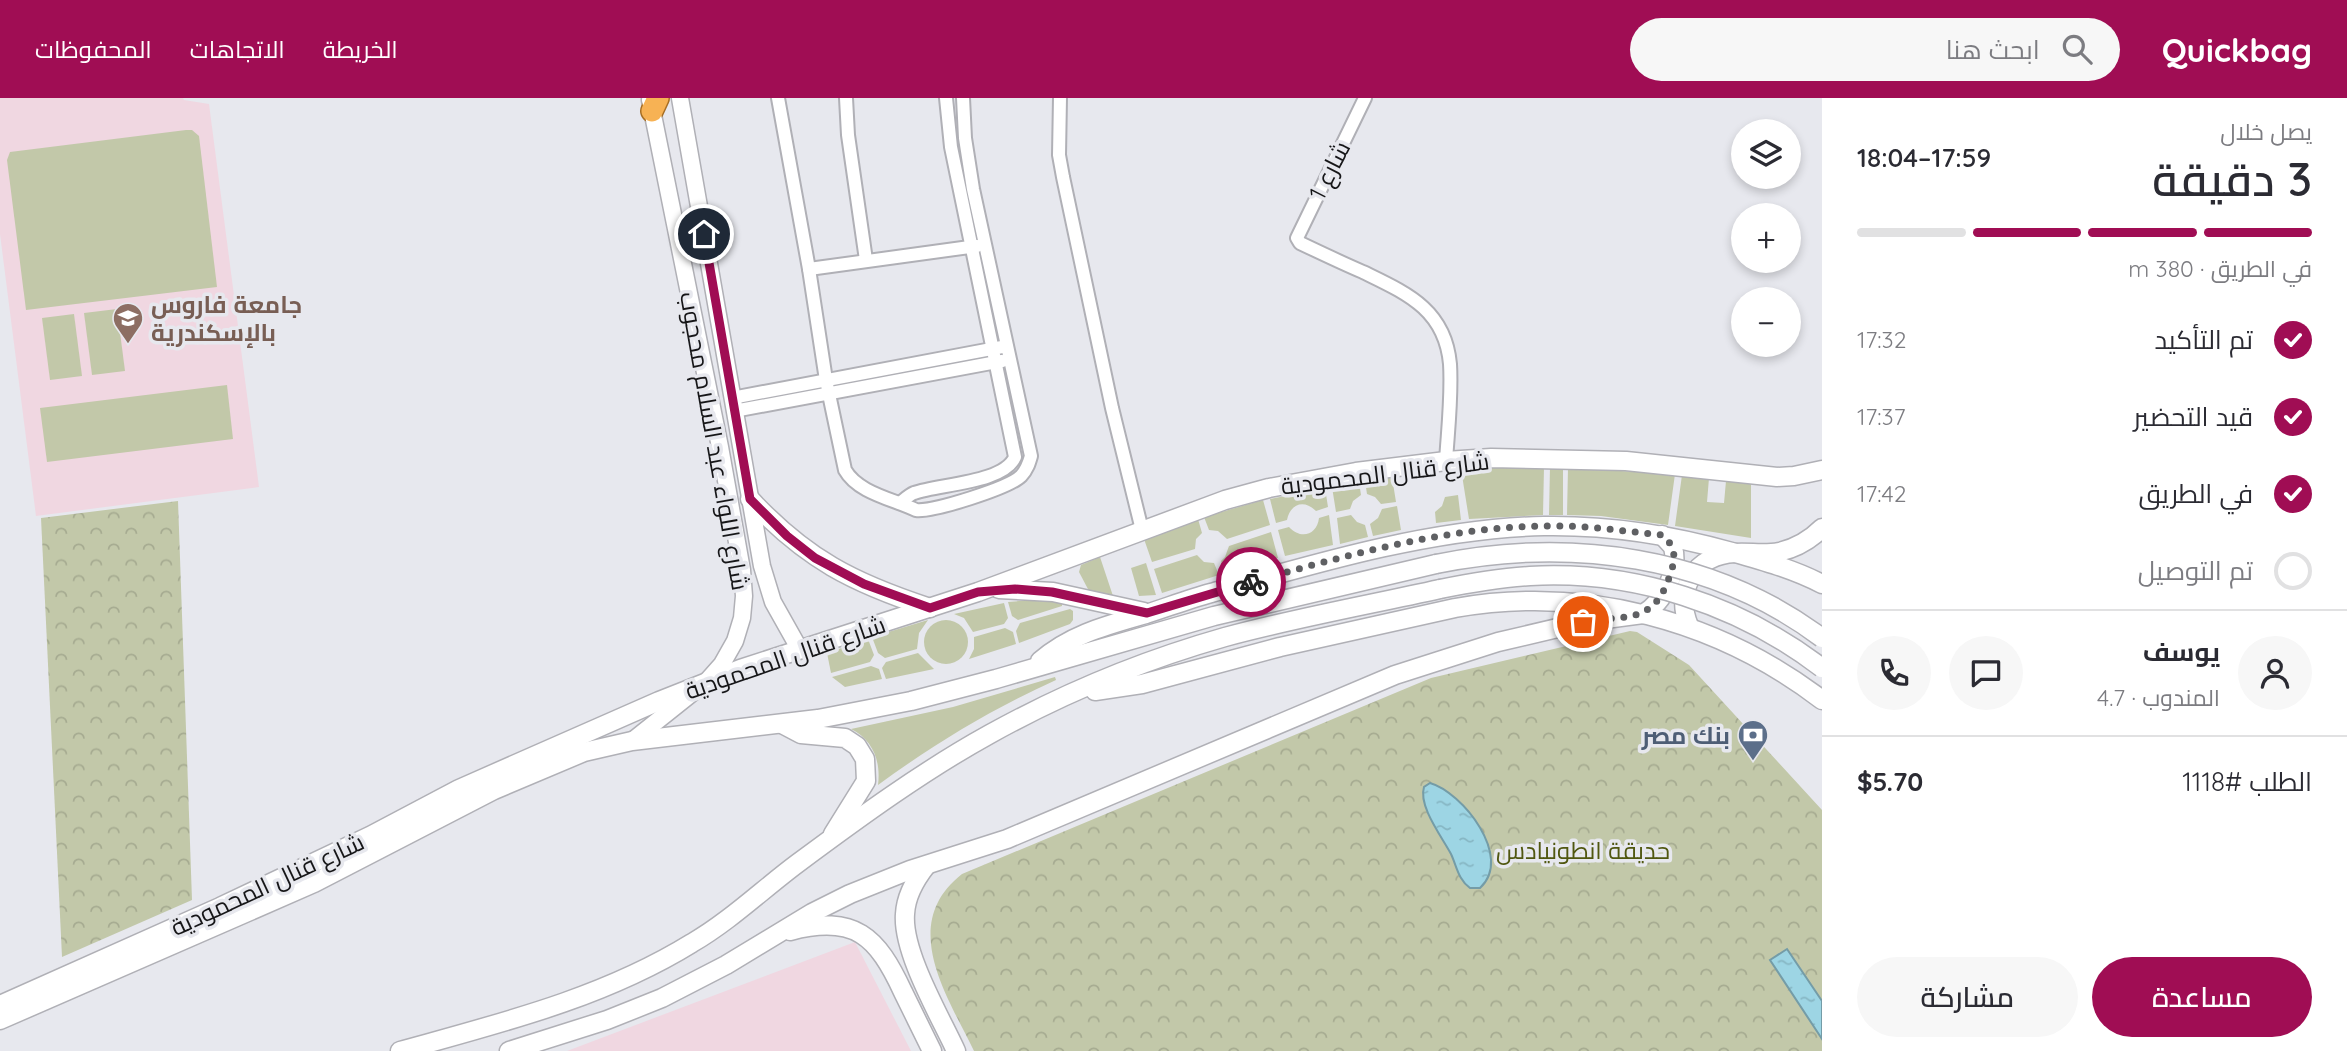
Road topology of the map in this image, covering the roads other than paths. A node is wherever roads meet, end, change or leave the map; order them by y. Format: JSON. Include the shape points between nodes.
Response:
{"nodes":[{"id":1,"x":680,"y":98,"type":"edge"},
{"id":2,"x":778,"y":98,"type":"edge"},
{"id":3,"x":846,"y":98,"type":"edge"},
{"id":4,"x":946,"y":98,"type":"edge"},
{"id":5,"x":963,"y":98,"type":"edge"},
{"id":6,"x":1060,"y":98,"type":"edge"},
{"id":7,"x":1362,"y":99,"type":"edge"},
{"id":8,"x":653,"y":102,"type":"edge"},
{"id":9,"x":978,"y":246,"type":"junction"},
{"id":10,"x":866,"y":260,"type":"junction"},
{"id":11,"x":809,"y":270,"type":"junction"},
{"id":12,"x":1001,"y":354,"type":"junction"},
{"id":13,"x":827,"y":386,"type":"junction"},
{"id":14,"x":733,"y":404,"type":"junction"},
{"id":15,"x":1031,"y":456,"type":"junction"},
{"id":16,"x":1015,"y":457,"type":"junction"},
{"id":17,"x":1446,"y":461,"type":"junction"},
{"id":18,"x":1822,"y":470,"type":"edge"},
{"id":19,"x":750,"y":499,"type":"junction"},
{"id":20,"x":900,"y":502,"type":"junction"},
{"id":21,"x":1822,"y":528,"type":"edge"},
{"id":22,"x":1142,"y":530,"type":"junction"},
{"id":23,"x":1662,"y":535,"type":"junction"},
{"id":24,"x":1735,"y":553,"type":"junction"},
{"id":25,"x":1822,"y":584,"type":"edge"},
{"id":26,"x":978,"y":592,"type":"junction"},
{"id":27,"x":930,"y":608,"type":"junction"},
{"id":28,"x":1147,"y":613,"type":"junction"},
{"id":29,"x":1643,"y":614,"type":"junction"},
{"id":30,"x":1689,"y":626,"type":"junction"},
{"id":31,"x":1822,"y":638,"type":"edge"},
{"id":32,"x":800,"y":650,"type":"junction"},
{"id":33,"x":1032,"y":668,"type":"junction"},
{"id":34,"x":1822,"y":668,"type":"edge"},
{"id":35,"x":706,"y":682,"type":"junction"},
{"id":36,"x":1074,"y":691,"type":"junction"},
{"id":37,"x":1822,"y":700,"type":"edge"},
{"id":38,"x":782,"y":724,"type":"junction"},
{"id":39,"x":632,"y":741,"type":"junction"},
{"id":40,"x":827,"y":843,"type":"junction"},
{"id":41,"x":926,"y":866,"type":"junction"},
{"id":42,"x":773,"y":935,"type":"junction"},
{"id":43,"x":0,"y":1005,"type":"edge"},
{"id":44,"x":0,"y":1020,"type":"edge"},
{"id":45,"x":400,"y":1051,"type":"edge"},
{"id":46,"x":509,"y":1051,"type":"edge"},
{"id":47,"x":932,"y":1051,"type":"edge"},
{"id":48,"x":956,"y":1051,"type":"edge"}],
"edges":[{"from":1,"to":14,"type":"street","name":"شارع اللواء عبد السلام محجوب"},
{"from":2,"to":11,"type":"street"},
{"from":3,"to":10,"type":"street"},
{"from":4,"to":9,"type":"street","via":[[951,147]]},
{"from":5,"to":9,"type":"street"},
{"from":6,"to":22,"type":"street","via":[[1063,177]]},
{"from":7,"to":17,"type":"street","name":"شارع 1","via":[[1298,233],[1300,243],[1407,293],[1436,323],[1450,363]]},
{"from":8,"to":35,"type":"street","name":"شارع اللواء عبد السلام محجوب","via":[[742,570],[742,618],[735,641]]},
{"from":9,"to":10,"type":"street"},
{"from":9,"to":12,"type":"street"},
{"from":10,"to":11,"type":"street"},
{"from":11,"to":13,"type":"street"},
{"from":12,"to":13,"type":"street"},
{"from":12,"to":15,"type":"street"},
{"from":12,"to":16,"type":"street"},
{"from":13,"to":14,"type":"street"},
{"from":13,"to":20,"type":"street","via":[[849,477]]},
{"from":14,"to":19,"type":"street","name":"شارع اللواء عبد السلام محجوب"},
{"from":15,"to":16,"type":"street"},
{"from":15,"to":20,"type":"street","via":[[1015,481],[968,498],[925,511]]},
{"from":16,"to":20,"type":"street","via":[[1001,471],[916,493]]},
{"from":17,"to":18,"type":"main road","name":"شارع قنال المحمودية","via":[[1626,461],[1777,477]]},
{"from":17,"to":22,"type":"main road","name":"شارع قنال المحمودية","via":[[1269,488]]},
{"from":19,"to":27,"type":"main road","via":[[800,547],[831,568]]},
{"from":19,"to":32,"type":"street","name":"شارع اللواء عبد السلام محجوب","via":[[767,584]]},
{"from":21,"to":24,"type":"main road","via":[[1803,543],[1777,552]]},
{"from":22,"to":26,"type":"main road","name":"شارع قنال المحمودية"},
{"from":23,"to":24,"type":"main road"},
{"from":23,"to":28,"type":"main road","via":[[1546,526],[1468,532],[1294,570]]},
{"from":23,"to":29,"type":"main road","via":[[1673,547],[1674,564],[1663,595]]},
{"from":24,"to":25,"type":"main road"},
{"from":24,"to":30,"type":"main road","via":[[1707,562],[1690,576],[1683,597]]},
{"from":26,"to":27,"type":"main road","name":"شارع قنال المحمودية"},
{"from":26,"to":28,"type":"main road","via":[[1034,590]]},
{"from":27,"to":32,"type":"main road","name":"شارع قنال المحمودية"},
{"from":28,"to":33,"type":"main road","via":[[1084,633]]},
{"from":29,"to":30,"type":"main road"},
{"from":29,"to":36,"type":"main road","via":[[1566,601],[1483,603],[1270,649],[1142,684]]},
{"from":29,"to":41,"type":"main road","via":[[1583,622],[1446,657],[1007,839]]},
{"from":30,"to":37,"type":"main road","via":[[1767,662]]},
{"from":31,"to":33,"type":"main road","name":"شارع قنال المحمودية","bridge":true,"via":[[1738,590],[1689,572],[1650,562],[1550,551],[1436,564],[1214,616]]},
{"from":32,"to":35,"type":"main road","name":"شارع قنال المحمودية"},
{"from":33,"to":38,"type":"main road","name":"شارع قنال المحمودية","via":[[911,701]]},
{"from":34,"to":36,"type":"main road","bridge":true,"via":[[1741,619],[1690,598],[1595,578],[1532,576],[1440,589],[1227,637]]},
{"from":35,"to":39,"type":"street","name":"شارع اللواء عبد السلام محجوب"},
{"from":35,"to":43,"type":"main road","name":"شارع قنال المحمودية","via":[[459,789],[283,878]]},
{"from":36,"to":40,"type":"main road","via":[[949,758]]},
{"from":38,"to":39,"type":"main road","name":"شارع قنال المحمودية"},
{"from":38,"to":40,"type":"main road","via":[[801,734],[845,738],[858,746],[865,759],[863,788]]},
{"from":39,"to":44,"type":"main road","name":"شارع قنال المحمودية","via":[[584,752],[494,790],[314,883]]},
{"from":40,"to":45,"type":"main road","via":[[695,942],[636,975],[538,1013]]},
{"from":41,"to":42,"type":"main road","via":[[850,894]]},
{"from":41,"to":48,"type":"main road","via":[[908,896],[907,932],[916,964]]},
{"from":42,"to":46,"type":"main road","via":[[662,998]]},
{"from":42,"to":47,"type":"main road","via":[[822,925],[844,927],[876,944]]}]}
